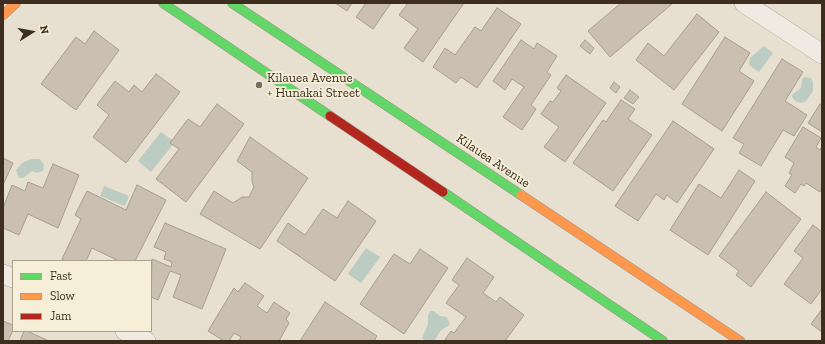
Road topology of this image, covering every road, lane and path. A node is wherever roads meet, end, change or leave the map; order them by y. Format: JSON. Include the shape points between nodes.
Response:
{"nodes":[{"id":1,"x":16,"y":3,"type":"edge"},
{"id":2,"x":163,"y":3,"type":"edge"},
{"id":3,"x":232,"y":3,"type":"edge"},
{"id":4,"x":744,"y":3,"type":"edge"},
{"id":5,"x":3,"y":16,"type":"edge"},
{"id":6,"x":822,"y":54,"type":"edge"},
{"id":7,"x":127,"y":332,"type":"edge"},
{"id":8,"x":146,"y":341,"type":"edge"},
{"id":9,"x":663,"y":341,"type":"edge"},
{"id":10,"x":740,"y":341,"type":"edge"}],
"edges":[{"from":1,"to":5,"type":"street"},
{"from":2,"to":9,"type":"street"},
{"from":3,"to":10,"type":"street","name":"Kilauea Avenue"},
{"from":4,"to":6,"type":"street"},
{"from":7,"to":8,"type":"street"}]}
